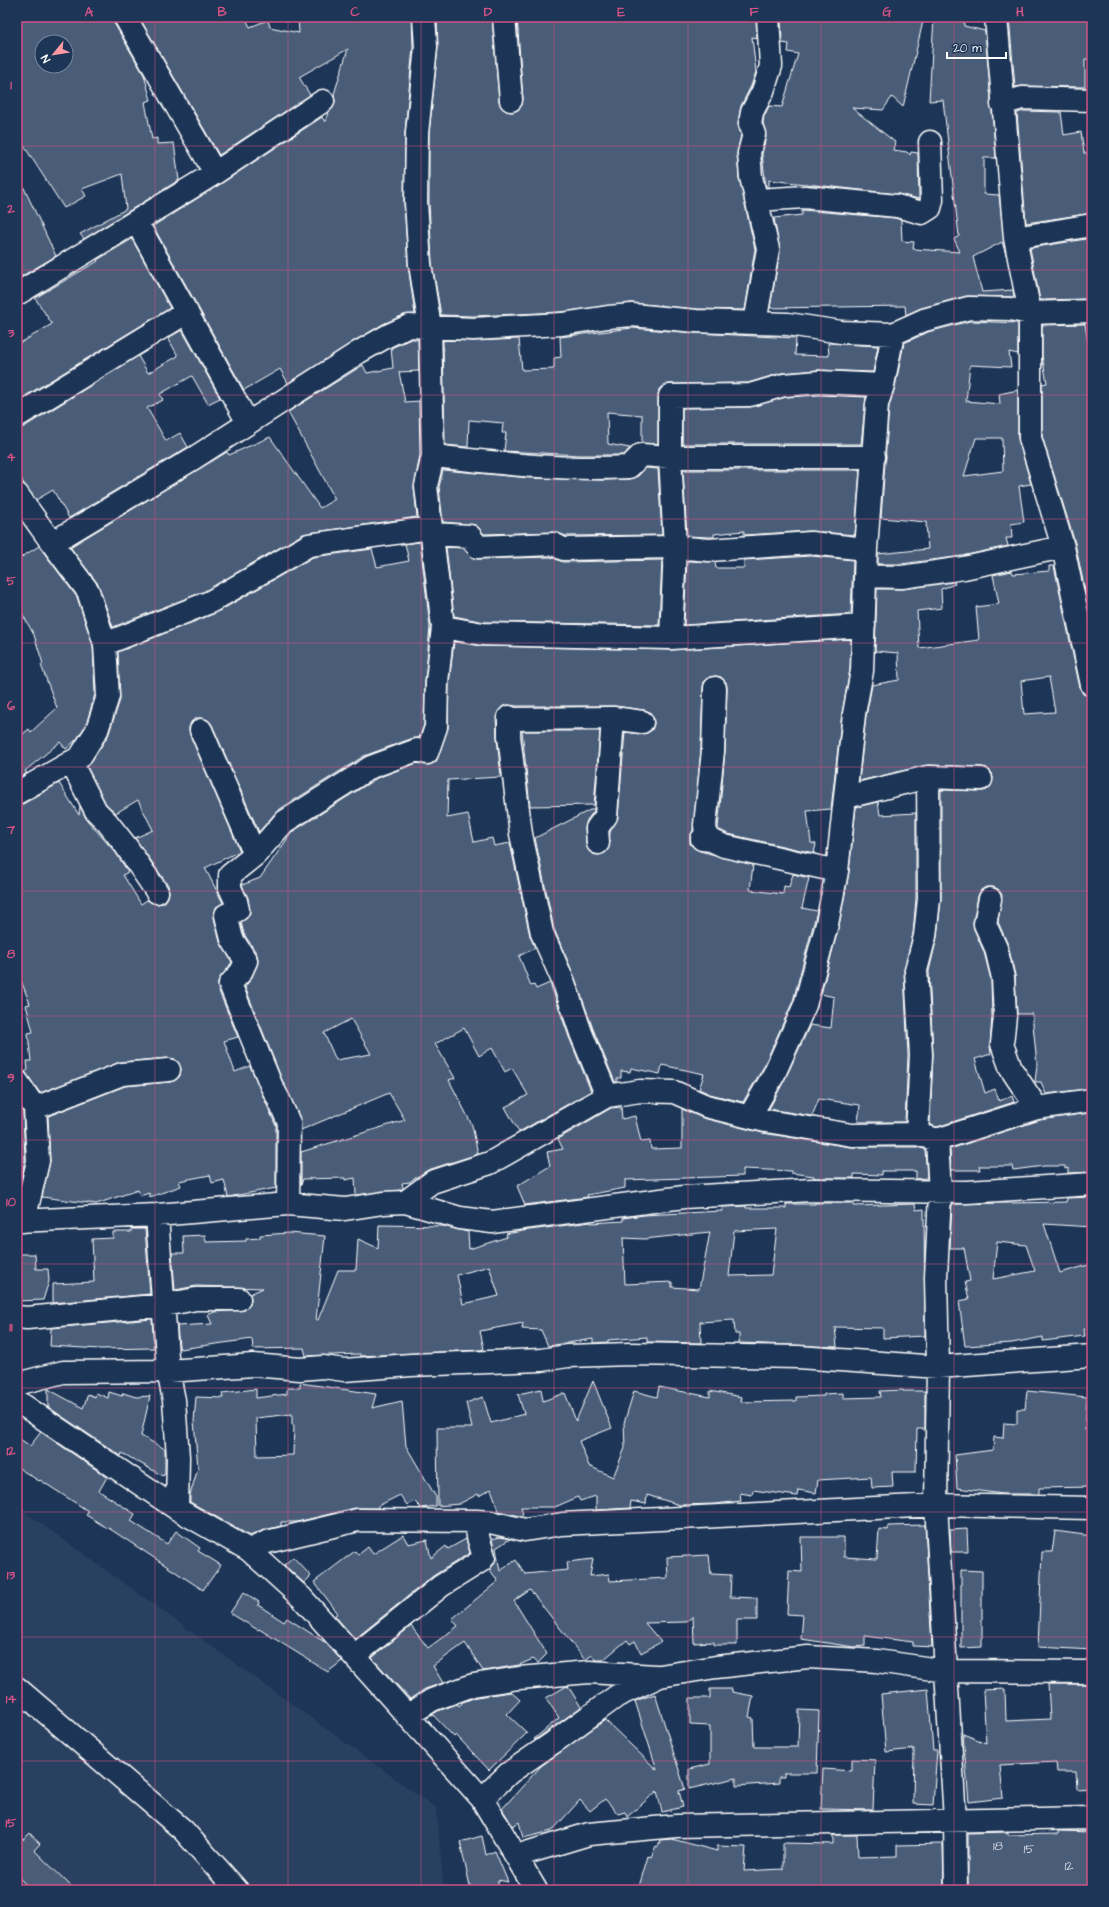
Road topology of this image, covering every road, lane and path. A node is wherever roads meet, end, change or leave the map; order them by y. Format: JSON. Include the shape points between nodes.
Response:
{"nodes":[{"id":1,"x":125,"y":17,"type":"edge"},
{"id":2,"x":424,"y":17,"type":"edge"},
{"id":3,"x":504,"y":17,"type":"edge"},
{"id":4,"x":768,"y":17,"type":"edge"},
{"id":5,"x":996,"y":17,"type":"edge"},
{"id":6,"x":511,"y":100,"type":"dead end"},
{"id":7,"x":1092,"y":100,"type":"edge"},
{"id":8,"x":323,"y":101,"type":"dead end"},
{"id":9,"x":1002,"y":104,"type":"junction"},
{"id":10,"x":930,"y":142,"type":"dead end"},
{"id":11,"x":215,"y":173,"type":"junction"},
{"id":12,"x":756,"y":200,"type":"junction"},
{"id":13,"x":136,"y":221,"type":"junction"},
{"id":14,"x":1092,"y":225,"type":"edge"},
{"id":15,"x":1015,"y":238,"type":"junction"},
{"id":16,"x":17,"y":294,"type":"edge"},
{"id":17,"x":1092,"y":311,"type":"edge"},
{"id":18,"x":187,"y":312,"type":"junction"},
{"id":19,"x":1030,"y":313,"type":"junction"},
{"id":20,"x":755,"y":323,"type":"junction"},
{"id":21,"x":430,"y":327,"type":"junction"},
{"id":22,"x":893,"y":334,"type":"junction"},
{"id":23,"x":884,"y":385,"type":"junction"},
{"id":24,"x":17,"y":416,"type":"edge"},
{"id":25,"x":248,"y":422,"type":"junction"},
{"id":26,"x":433,"y":456,"type":"junction"},
{"id":27,"x":670,"y":457,"type":"junction"},
{"id":28,"x":874,"y":458,"type":"junction"},
{"id":29,"x":17,"y":494,"type":"edge"},
{"id":30,"x":430,"y":530,"type":"junction"},
{"id":31,"x":52,"y":543,"type":"junction"},
{"id":32,"x":675,"y":547,"type":"junction"},
{"id":33,"x":1063,"y":547,"type":"junction"},
{"id":34,"x":866,"y":548,"type":"junction"},
{"id":35,"x":866,"y":576,"type":"junction"},
{"id":36,"x":864,"y":626,"type":"junction"},
{"id":37,"x":443,"y":627,"type":"junction"},
{"id":38,"x":671,"y":638,"type":"junction"},
{"id":39,"x":105,"y":644,"type":"junction"},
{"id":40,"x":1092,"y":685,"type":"edge"},
{"id":41,"x":715,"y":688,"type":"dead end"},
{"id":42,"x":614,"y":718,"type":"junction"},
{"id":43,"x":642,"y":722,"type":"dead end"},
{"id":44,"x":201,"y":730,"type":"dead end"},
{"id":45,"x":71,"y":762,"type":"junction"},
{"id":46,"x":928,"y":777,"type":"junction"},
{"id":47,"x":981,"y":779,"type":"dead end"},
{"id":48,"x":17,"y":793,"type":"edge"},
{"id":49,"x":846,"y":797,"type":"junction"},
{"id":50,"x":598,"y":843,"type":"dead end"},
{"id":51,"x":255,"y":855,"type":"junction"},
{"id":52,"x":837,"y":871,"type":"junction"},
{"id":53,"x":157,"y":892,"type":"dead end"},
{"id":54,"x":990,"y":898,"type":"dead end"},
{"id":55,"x":169,"y":1070,"type":"dead end"},
{"id":56,"x":17,"y":1081,"type":"edge"},
{"id":57,"x":607,"y":1096,"type":"junction"},
{"id":58,"x":1092,"y":1100,"type":"edge"},
{"id":59,"x":35,"y":1108,"type":"junction"},
{"id":60,"x":1038,"y":1108,"type":"junction"},
{"id":61,"x":750,"y":1116,"type":"junction"},
{"id":62,"x":927,"y":1137,"type":"junction"},
{"id":63,"x":1092,"y":1184,"type":"edge"},
{"id":64,"x":940,"y":1192,"type":"junction"},
{"id":65,"x":405,"y":1202,"type":"junction"},
{"id":66,"x":288,"y":1204,"type":"junction"},
{"id":67,"x":157,"y":1215,"type":"junction"},
{"id":68,"x":21,"y":1221,"type":"edge"},
{"id":69,"x":239,"y":1299,"type":"dead end"},
{"id":70,"x":164,"y":1305,"type":"junction"},
{"id":71,"x":17,"y":1317,"type":"edge"},
{"id":72,"x":1092,"y":1356,"type":"edge"},
{"id":73,"x":938,"y":1367,"type":"junction"},
{"id":74,"x":168,"y":1371,"type":"junction"},
{"id":75,"x":17,"y":1384,"type":"edge"},
{"id":76,"x":17,"y":1401,"type":"edge"},
{"id":77,"x":936,"y":1505,"type":"junction"},
{"id":78,"x":1092,"y":1508,"type":"edge"},
{"id":79,"x":177,"y":1509,"type":"junction"},
{"id":80,"x":476,"y":1521,"type":"junction"},
{"id":81,"x":250,"y":1550,"type":"junction"},
{"id":82,"x":354,"y":1656,"type":"junction"},
{"id":83,"x":946,"y":1671,"type":"junction"},
{"id":84,"x":1092,"y":1672,"type":"edge"},
{"id":85,"x":660,"y":1676,"type":"junction"},
{"id":86,"x":17,"y":1688,"type":"edge"},
{"id":87,"x":407,"y":1716,"type":"junction"},
{"id":88,"x":482,"y":1800,"type":"junction"},
{"id":89,"x":1092,"y":1818,"type":"edge"},
{"id":90,"x":955,"y":1820,"type":"junction"},
{"id":91,"x":516,"y":1856,"type":"junction"},
{"id":92,"x":237,"y":1890,"type":"edge"},
{"id":93,"x":536,"y":1890,"type":"edge"},
{"id":94,"x":956,"y":1890,"type":"edge"}],
"edges":[{"from":1,"to":11,"type":"street"},
{"from":2,"to":21,"type":"street","via":[[426,47],[417,133],[416,202],[420,264]]},
{"from":3,"to":6,"type":"street"},
{"from":4,"to":12,"type":"street","via":[[771,66],[763,91],[752,112],[750,124],[754,134],[749,153]]},
{"from":5,"to":9,"type":"street"},
{"from":7,"to":9,"type":"street","via":[[1022,98]]},
{"from":8,"to":11,"type":"street"},
{"from":9,"to":15,"type":"street"},
{"from":10,"to":12,"type":"street","via":[[932,200],[930,208],[922,212],[897,206],[805,197]]},
{"from":11,"to":13,"type":"street"},
{"from":12,"to":20,"type":"street","via":[[768,249]]},
{"from":13,"to":16,"type":"street"},
{"from":13,"to":18,"type":"street"},
{"from":14,"to":15,"type":"street"},
{"from":15,"to":19,"type":"street"},
{"from":17,"to":19,"type":"street"},
{"from":18,"to":24,"type":"street"},
{"from":18,"to":25,"type":"street"},
{"from":19,"to":22,"type":"street","via":[[1010,309],[969,308],[931,317]]},
{"from":19,"to":33,"type":"street","via":[[1030,438]]},
{"from":20,"to":21,"type":"street","via":[[632,315],[562,324],[473,329]]},
{"from":20,"to":22,"type":"street","via":[[788,324],[841,332]]},
{"from":21,"to":25,"type":"street","via":[[409,326],[389,335]]},
{"from":21,"to":26,"type":"street"},
{"from":22,"to":23,"type":"street"},
{"from":23,"to":27,"type":"street","via":[[819,382],[784,385],[750,396],[670,396]]},
{"from":23,"to":28,"type":"street","via":[[877,404]]},
{"from":25,"to":31,"type":"street","via":[[194,458]]},
{"from":26,"to":27,"type":"street","via":[[512,465],[595,469],[629,467],[641,455]]},
{"from":26,"to":30,"type":"street","via":[[426,486]]},
{"from":27,"to":28,"type":"street"},
{"from":27,"to":32,"type":"street"},
{"from":28,"to":34,"type":"street"},
{"from":29,"to":31,"type":"street"},
{"from":30,"to":32,"type":"street","via":[[470,536],[478,547],[554,544],[563,549]]},
{"from":30,"to":37,"type":"street"},
{"from":30,"to":39,"type":"street","via":[[309,545],[210,602]]},
{"from":31,"to":39,"type":"street","via":[[88,591]]},
{"from":32,"to":34,"type":"street","via":[[709,550],[811,543]]},
{"from":32,"to":38,"type":"street"},
{"from":33,"to":35,"type":"street","via":[[964,568],[902,577]]},
{"from":33,"to":40,"type":"street"},
{"from":34,"to":35,"type":"street"},
{"from":35,"to":36,"type":"street"},
{"from":36,"to":38,"type":"street"},
{"from":36,"to":49,"type":"street","via":[[862,671],[854,714]]},
{"from":37,"to":38,"type":"street","via":[[483,634]]},
{"from":37,"to":51,"type":"street","via":[[437,682],[436,727],[427,753],[417,750],[371,767],[284,822]]},
{"from":39,"to":45,"type":"street","via":[[108,696],[97,730],[80,757]]},
{"from":41,"to":52,"type":"street","via":[[706,835],[702,839]]},
{"from":42,"to":43,"type":"street"},
{"from":42,"to":50,"type":"street","via":[[606,816],[597,828]]},
{"from":42,"to":57,"type":"street","via":[[528,720],[509,717],[521,834],[542,933]]},
{"from":44,"to":51,"type":"street"},
{"from":45,"to":48,"type":"street"},
{"from":45,"to":53,"type":"street","via":[[96,812],[126,846]]},
{"from":46,"to":47,"type":"street"},
{"from":46,"to":49,"type":"street"},
{"from":46,"to":62,"type":"street","via":[[928,899],[925,936],[916,970]]},
{"from":49,"to":52,"type":"street"},
{"from":51,"to":66,"type":"street","via":[[230,875],[230,888],[238,910],[226,915],[232,939],[246,961],[241,972],[230,984],[289,1124]]},
{"from":52,"to":61,"type":"street","via":[[827,924],[805,1005],[774,1074]]},
{"from":54,"to":60,"type":"street","via":[[985,924],[996,948],[1003,978],[1005,1016],[1002,1044],[1011,1068]]},
{"from":55,"to":59,"type":"street","via":[[122,1074]]},
{"from":56,"to":59,"type":"street"},
{"from":57,"to":61,"type":"street","via":[[640,1091],[674,1092],[706,1106]]},
{"from":57,"to":65,"type":"street","via":[[490,1163],[432,1182]]},
{"from":58,"to":60,"type":"street"},
{"from":59,"to":68,"type":"street","via":[[38,1161]]},
{"from":60,"to":62,"type":"street"},
{"from":61,"to":62,"type":"street","via":[[852,1135]]},
{"from":62,"to":64,"type":"street"},
{"from":63,"to":64,"type":"street"},
{"from":64,"to":65,"type":"street","via":[[812,1190],[684,1197],[492,1222],[460,1218]]},
{"from":64,"to":73,"type":"street","via":[[936,1277]]},
{"from":65,"to":66,"type":"street","via":[[345,1209]]},
{"from":66,"to":67,"type":"street"},
{"from":67,"to":68,"type":"street"},
{"from":67,"to":70,"type":"street"},
{"from":69,"to":70,"type":"street","via":[[196,1299]]},
{"from":70,"to":71,"type":"street"},
{"from":70,"to":74,"type":"street"},
{"from":72,"to":73,"type":"street"},
{"from":73,"to":74,"type":"street","via":[[798,1357],[630,1354],[344,1370],[253,1365]]},
{"from":73,"to":77,"type":"street"},
{"from":74,"to":75,"type":"street","via":[[63,1372]]},
{"from":74,"to":79,"type":"street","via":[[174,1400],[178,1457]]},
{"from":76,"to":79,"type":"street"},
{"from":77,"to":78,"type":"street"},
{"from":77,"to":80,"type":"street","via":[[562,1524],[525,1530]]},
{"from":77,"to":83,"type":"street"},
{"from":79,"to":81,"type":"street"},
{"from":80,"to":81,"type":"street","via":[[358,1520],[267,1542]]},
{"from":80,"to":82,"type":"street","via":[[484,1557],[481,1561],[442,1586]]},
{"from":81,"to":82,"type":"street","via":[[302,1598]]},
{"from":82,"to":87,"type":"street"},
{"from":83,"to":84,"type":"street"},
{"from":83,"to":85,"type":"street","via":[[877,1661],[808,1657]]},
{"from":83,"to":90,"type":"street"},
{"from":85,"to":87,"type":"street","via":[[589,1672],[473,1685],[432,1700]]},
{"from":85,"to":88,"type":"street","via":[[617,1696],[509,1773]]},
{"from":86,"to":92,"type":"street","via":[[183,1830]]},
{"from":87,"to":88,"type":"street"},
{"from":88,"to":91,"type":"street"},
{"from":89,"to":90,"type":"street"},
{"from":90,"to":91,"type":"street","via":[[676,1826],[590,1834]]},
{"from":90,"to":94,"type":"street"},
{"from":91,"to":93,"type":"street"}]}
